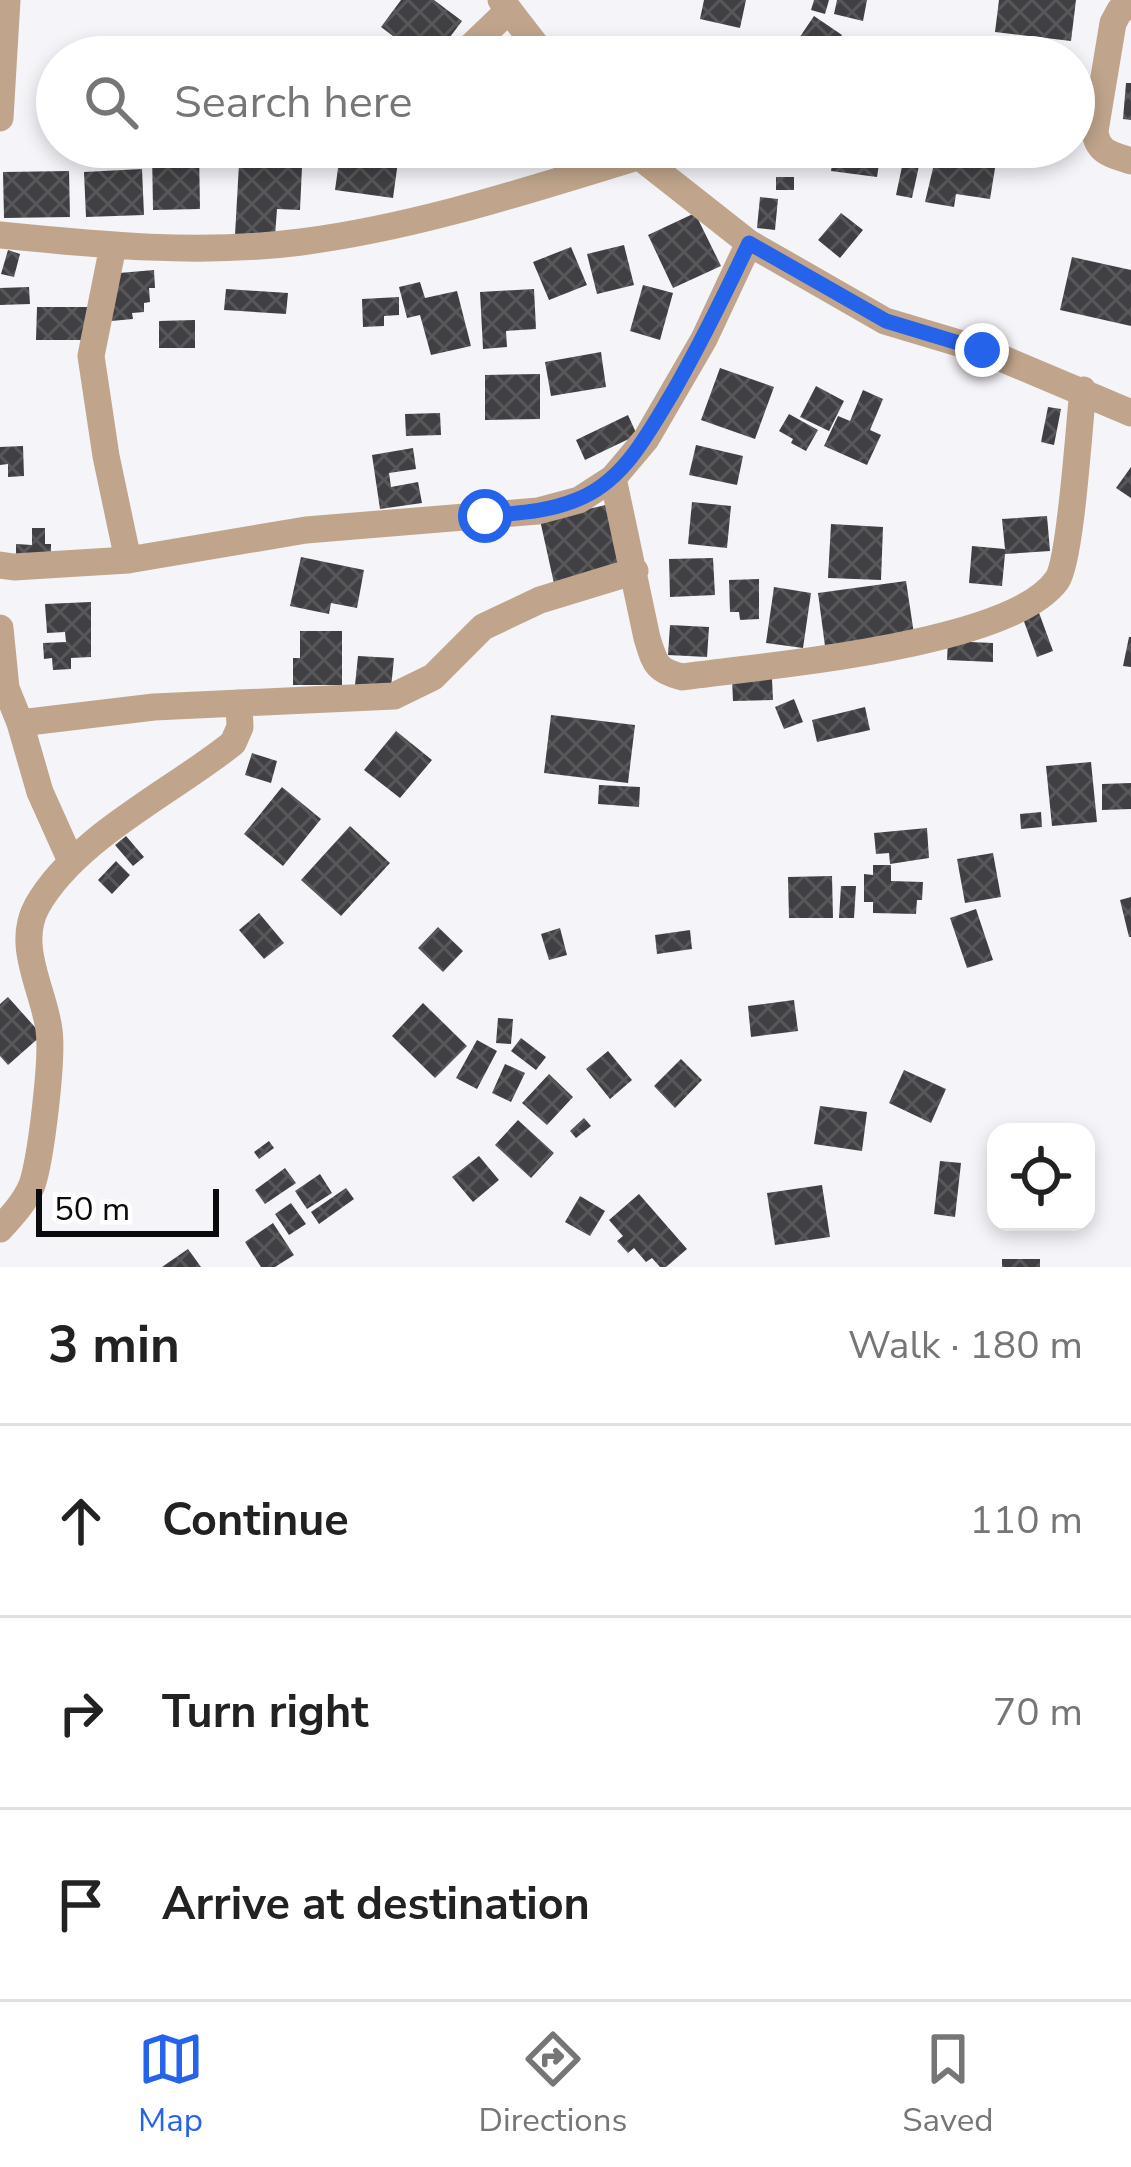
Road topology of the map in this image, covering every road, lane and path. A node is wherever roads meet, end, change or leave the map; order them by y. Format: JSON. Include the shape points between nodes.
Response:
{"nodes":[{"id":1,"x":8,"y":0,"type":"edge"},
{"id":2,"x":505,"y":5,"type":"edge"},
{"id":3,"x":1131,"y":6,"type":"edge"},
{"id":4,"x":478,"y":36,"type":"edge"},
{"id":5,"x":529,"y":36,"type":"edge"},
{"id":6,"x":0,"y":118,"type":"edge"},
{"id":7,"x":1131,"y":161,"type":"edge"},
{"id":8,"x":588,"y":168,"type":"edge"},
{"id":9,"x":653,"y":168,"type":"edge"},
{"id":10,"x":0,"y":235,"type":"edge"},
{"id":11,"x":749,"y":243,"type":"junction"},
{"id":12,"x":112,"y":246,"type":"junction"},
{"id":13,"x":1083,"y":390,"type":"junction"},
{"id":14,"x":1131,"y":412,"type":"edge"},
{"id":15,"x":613,"y":478,"type":"junction"},
{"id":16,"x":128,"y":560,"type":"junction"},
{"id":17,"x":0,"y":565,"type":"edge"},
{"id":18,"x":634,"y":571,"type":"junction"},
{"id":19,"x":0,"y":628,"type":"edge"},
{"id":20,"x":239,"y":703,"type":"junction"},
{"id":21,"x":20,"y":723,"type":"junction"},
{"id":22,"x":70,"y":861,"type":"junction"},
{"id":23,"x":0,"y":1229,"type":"edge"}],
"edges":[{"from":1,"to":6,"type":"street"},
{"from":2,"to":4,"type":"street"},
{"from":2,"to":5,"type":"street"},
{"from":3,"to":7,"type":"street","via":[[1112,22],[1095,131],[1106,153]]},
{"from":8,"to":12,"type":"street","via":[[512,196],[299,242]]},
{"from":9,"to":11,"type":"street"},
{"from":10,"to":12,"type":"street"},
{"from":11,"to":13,"type":"street","via":[[886,321]]},
{"from":11,"to":15,"type":"street","via":[[704,339],[646,439]]},
{"from":12,"to":16,"type":"street","via":[[91,356]]},
{"from":13,"to":14,"type":"street"},
{"from":13,"to":18,"type":"street","via":[[1060,577],[1001,617],[942,638],[682,676],[654,662]]},
{"from":15,"to":16,"type":"street","via":[[579,500],[538,511],[306,530]]},
{"from":15,"to":18,"type":"street"},
{"from":16,"to":17,"type":"street"},
{"from":18,"to":20,"type":"street","via":[[484,627],[433,677],[394,696]]},
{"from":19,"to":21,"type":"street","via":[[6,688]]},
{"from":20,"to":21,"type":"street"},
{"from":20,"to":22,"type":"street","via":[[232,743]]},
{"from":21,"to":22,"type":"street"},
{"from":22,"to":23,"type":"street","via":[[28,932],[49,1061],[32,1186]]}]}
